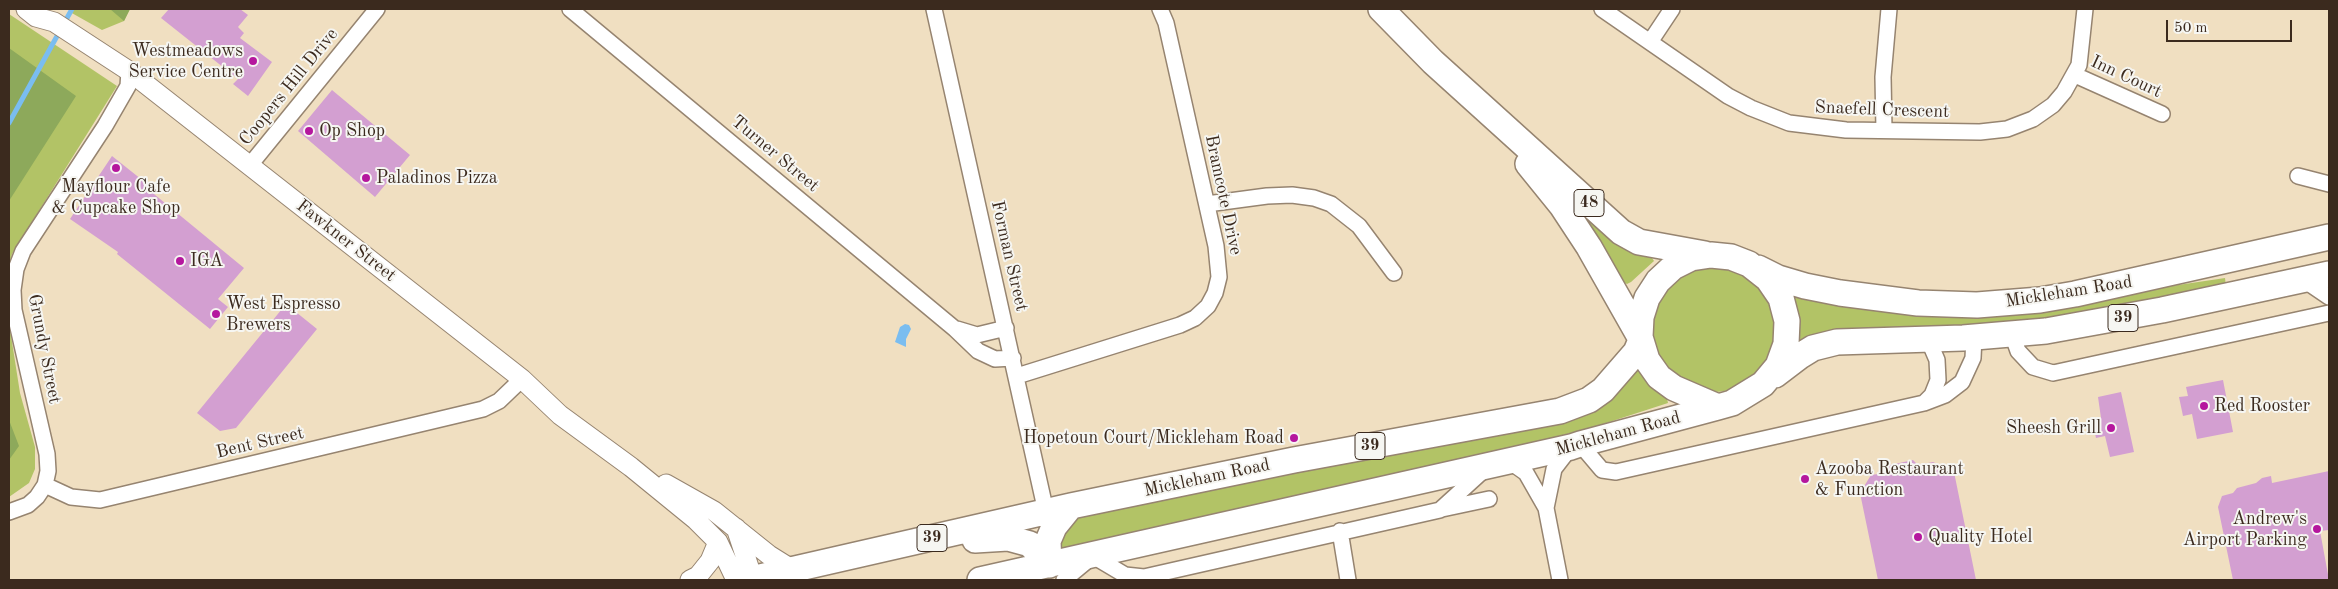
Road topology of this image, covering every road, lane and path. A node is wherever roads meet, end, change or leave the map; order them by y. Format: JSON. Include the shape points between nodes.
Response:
{"nodes":[{"id":1,"x":26,"y":9,"type":"edge"},
{"id":2,"x":377,"y":9,"type":"edge"},
{"id":3,"x":570,"y":9,"type":"edge"},
{"id":4,"x":934,"y":9,"type":"edge"},
{"id":5,"x":1160,"y":9,"type":"edge"},
{"id":6,"x":1382,"y":9,"type":"edge"},
{"id":7,"x":1602,"y":9,"type":"edge"},
{"id":8,"x":1672,"y":9,"type":"edge"},
{"id":9,"x":1889,"y":9,"type":"edge"},
{"id":10,"x":2085,"y":9,"type":"edge"},
{"id":11,"x":50,"y":16,"type":"edge"},
{"id":12,"x":1650,"y":42,"type":"junction"},
{"id":13,"x":129,"y":71,"type":"junction"},
{"id":14,"x":2075,"y":74,"type":"junction"},
{"id":15,"x":1487,"y":112,"type":"junction"},
{"id":16,"x":2162,"y":114,"type":"dead end"},
{"id":17,"x":1884,"y":130,"type":"junction"},
{"id":18,"x":250,"y":165,"type":"junction"},
{"id":19,"x":2298,"y":176,"type":"dead end"},
{"id":20,"x":2329,"y":184,"type":"edge"},
{"id":21,"x":1207,"y":204,"type":"junction"},
{"id":22,"x":2329,"y":236,"type":"edge"},
{"id":23,"x":1711,"y":255,"type":"junction"},
{"id":24,"x":1749,"y":264,"type":"junction"},
{"id":25,"x":1394,"y":273,"type":"dead end"},
{"id":26,"x":2329,"y":274,"type":"edge"},
{"id":27,"x":2304,"y":280,"type":"junction"},
{"id":28,"x":2329,"y":297,"type":"edge"},
{"id":29,"x":2329,"y":314,"type":"edge"},
{"id":30,"x":1006,"y":328,"type":"junction"},
{"id":31,"x":955,"y":329,"type":"junction"},
{"id":32,"x":2012,"y":334,"type":"junction"},
{"id":33,"x":1974,"y":337,"type":"junction"},
{"id":34,"x":1640,"y":339,"type":"junction"},
{"id":35,"x":1928,"y":339,"type":"junction"},
{"id":36,"x":1013,"y":358,"type":"junction"},
{"id":37,"x":1017,"y":376,"type":"junction"},
{"id":38,"x":522,"y":379,"type":"junction"},
{"id":39,"x":1763,"y":384,"type":"junction"},
{"id":40,"x":1924,"y":403,"type":"junction"},
{"id":41,"x":1718,"y":407,"type":"junction"},
{"id":42,"x":1575,"y":446,"type":"junction"},
{"id":43,"x":1499,"y":463,"type":"junction"},
{"id":44,"x":631,"y":467,"type":"junction"},
{"id":45,"x":45,"y":485,"type":"junction"},
{"id":46,"x":1489,"y":499,"type":"dead end"},
{"id":47,"x":1071,"y":506,"type":"junction"},
{"id":48,"x":1546,"y":508,"type":"junction"},
{"id":49,"x":1440,"y":510,"type":"junction"},
{"id":50,"x":9,"y":512,"type":"edge"},
{"id":51,"x":1046,"y":512,"type":"junction"},
{"id":52,"x":735,"y":527,"type":"junction"},
{"id":53,"x":1340,"y":531,"type":"junction"},
{"id":54,"x":718,"y":542,"type":"junction"},
{"id":55,"x":915,"y":542,"type":"junction"},
{"id":56,"x":1094,"y":556,"type":"junction"},
{"id":57,"x":792,"y":570,"type":"junction"},
{"id":58,"x":1056,"y":575,"type":"edge"},
{"id":59,"x":690,"y":580,"type":"edge"},
{"id":60,"x":747,"y":580,"type":"edge"},
{"id":61,"x":980,"y":580,"type":"edge"},
{"id":62,"x":1348,"y":580,"type":"edge"},
{"id":63,"x":1560,"y":580,"type":"edge"}],
"edges":[{"from":1,"to":11,"type":"street","name":"Fawkner Street","via":[[36,17]]},
{"from":2,"to":18,"type":"street","name":"Coopers Hill Drive"},
{"from":3,"to":31,"type":"street","name":"Turner Street"},
{"from":4,"to":30,"type":"street","name":"Forman Street"},
{"from":5,"to":21,"type":"street","name":"Bramcote Drive","via":[[1166,23]]},
{"from":6,"to":15,"type":"main road","number":"48"},
{"from":7,"to":12,"type":"street","name":"Snaefell Crescent"},
{"from":8,"to":12,"type":"street"},
{"from":9,"to":17,"type":"street","via":[[1883,77]]},
{"from":10,"to":14,"type":"street","name":"Snaefell Crescent","via":[[2081,57]]},
{"from":11,"to":13,"type":"street","name":"Fawkner Street"},
{"from":12,"to":17,"type":"street","name":"Snaefell Crescent","via":[[1728,96],[1770,116],[1814,127]]},
{"from":13,"to":18,"type":"street","name":"Fawkner Street"},
{"from":13,"to":45,"type":"street","name":"Grundy Street","via":[[125,92],[23,251],[16,269],[14,310],[47,454]]},
{"from":14,"to":16,"type":"street","name":"Inn Court"},
{"from":14,"to":17,"type":"street","name":"Snaefell Crescent","via":[[2064,92],[2044,113],[2007,129],[1980,132]]},
{"from":15,"to":23,"type":"main road","number":"48","via":[[1621,232],[1639,242]]},
{"from":15,"to":34,"type":"main road","number":"48","via":[[1562,206],[1602,269]]},
{"from":18,"to":38,"type":"street","name":"Fawkner Street"},
{"from":19,"to":20,"type":"street"},
{"from":21,"to":25,"type":"street","via":[[1292,195],[1331,204],[1358,226]]},
{"from":21,"to":37,"type":"street","name":"Bramcote Drive","via":[[1220,277],[1208,306],[1195,318]]},
{"from":22,"to":24,"type":"main road","name":"Mickleham Road","number":"39","via":[[2075,294],[1977,305],[1918,303],[1840,293],[1784,280]]},
{"from":23,"to":24,"type":"main road","number":"39","via":[[1731,257]]},
{"from":23,"to":34,"type":"main road","number":"39","via":[[1685,261],[1658,281],[1645,304]]},
{"from":24,"to":39,"type":"main road","number":"39","via":[[1768,279],[1781,298],[1787,321],[1786,344],[1778,366]]},
{"from":26,"to":27,"type":"main road","name":"Mickleham Road","number":"39"},
{"from":27,"to":28,"type":"street"},
{"from":27,"to":32,"type":"main road","name":"Mickleham Road","number":"39","via":[[2080,326]]},
{"from":29,"to":32,"type":"street","name":"Mickleham Road","via":[[2053,373],[2034,367],[2018,351]]},
{"from":30,"to":31,"type":"street","name":"Turner Street","via":[[988,334]]},
{"from":30,"to":36,"type":"street","name":"Forman Street"},
{"from":31,"to":36,"type":"street","name":"Turner Street","via":[[978,351],[995,359]]},
{"from":32,"to":33,"type":"main road","name":"Mickleham Road","number":"39"},
{"from":33,"to":35,"type":"main road","name":"Mickleham Road","number":"39"},
{"from":33,"to":40,"type":"street","via":[[1973,358],[1962,382],[1945,395]]},
{"from":34,"to":41,"type":"main road","number":"39","via":[[1647,360],[1659,377],[1674,388]]},
{"from":34,"to":47,"type":"main road","name":"Mickleham Road","number":"39","via":[[1636,352],[1603,390],[1589,400],[1560,410]]},
{"from":35,"to":39,"type":"main road","name":"Mickleham Road","number":"39","via":[[1825,345],[1800,356]]},
{"from":35,"to":40,"type":"street","via":[[1937,360],[1938,380],[1932,395]]},
{"from":36,"to":37,"type":"street","name":"Forman Street"},
{"from":37,"to":51,"type":"street","name":"Forman Street"},
{"from":38,"to":44,"type":"street","name":"Fawkner Street","via":[[560,415]]},
{"from":38,"to":45,"type":"street","name":"Bent Street","via":[[499,401],[483,409],[100,500],[71,497]]},
{"from":39,"to":41,"type":"main road","number":"39","via":[[1732,403]]},
{"from":40,"to":42,"type":"street","via":[[1616,472],[1606,473]]},
{"from":41,"to":42,"type":"main road","name":"Mickleham Road","number":"39"},
{"from":42,"to":43,"type":"main road","name":"Mickleham Road","number":"39"},
{"from":42,"to":48,"type":"street","via":[[1554,469]]},
{"from":43,"to":48,"type":"street","via":[[1526,473]]},
{"from":43,"to":49,"type":"street","name":"Mickleham Road"},
{"from":43,"to":56,"type":"main road","name":"Mickleham Road","number":"39"},
{"from":44,"to":52,"type":"street","name":"Fawkner Street","via":[[714,511]]},
{"from":44,"to":54,"type":"street","name":"Fawkner Street"},
{"from":45,"to":50,"type":"street","via":[[28,505]]},
{"from":46,"to":49,"type":"street"},
{"from":47,"to":51,"type":"main road","name":"Mickleham Road","number":"39"},
{"from":47,"to":58,"type":"main road","via":[[1054,527],[1048,541]]},
{"from":48,"to":63,"type":"street"},
{"from":49,"to":53,"type":"street"},
{"from":51,"to":55,"type":"main road","name":"Mickleham Road","number":"39"},
{"from":52,"to":57,"type":"street","name":"Fawkner Street"},
{"from":52,"to":60,"type":"street"},
{"from":53,"to":56,"type":"street","via":[[1144,577],[1125,576]]},
{"from":53,"to":62,"type":"street"},
{"from":54,"to":59,"type":"street","via":[[710,561],[698,576]]},
{"from":54,"to":60,"type":"street","name":"Fawkner Street"},
{"from":55,"to":57,"type":"main road","name":"Mickleham Road","number":"39"},
{"from":55,"to":58,"type":"main road","via":[[1008,538],[1030,544]]},
{"from":56,"to":58,"type":"main road","name":"Mickleham Road","number":"39"},
{"from":57,"to":60,"type":"main road","name":"Mickleham Road","number":"39"},
{"from":58,"to":61,"type":"main road","name":"Mickleham Road","number":"39"}]}
